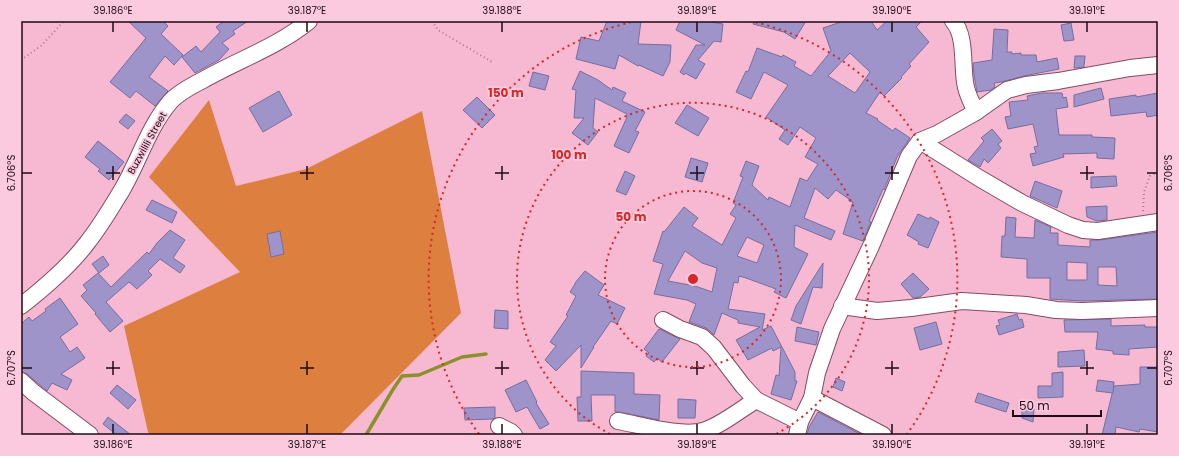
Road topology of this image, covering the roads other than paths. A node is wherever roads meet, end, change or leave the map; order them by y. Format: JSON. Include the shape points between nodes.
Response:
{"nodes":[{"id":1,"x":309,"y":21,"type":"edge"},
{"id":2,"x":953,"y":21,"type":"edge"},
{"id":3,"x":1158,"y":65,"type":"edge"},
{"id":4,"x":976,"y":112,"type":"junction"},
{"id":5,"x":920,"y":141,"type":"junction"},
{"id":6,"x":1151,"y":223,"type":"edge"},
{"id":7,"x":21,"y":306,"type":"edge"},
{"id":8,"x":842,"y":306,"type":"junction"},
{"id":9,"x":1158,"y":308,"type":"edge"},
{"id":10,"x":663,"y":320,"type":"dead end"},
{"id":11,"x":21,"y":381,"type":"edge"},
{"id":12,"x":812,"y":398,"type":"junction"},
{"id":13,"x":756,"y":400,"type":"junction"},
{"id":14,"x":618,"y":421,"type":"dead end"},
{"id":15,"x":499,"y":426,"type":"dead end"},
{"id":16,"x":798,"y":428,"type":"edge"},
{"id":17,"x":90,"y":435,"type":"edge"},
{"id":18,"x":514,"y":435,"type":"edge"},
{"id":19,"x":883,"y":435,"type":"edge"}],
"edges":[{"from":1,"to":7,"type":"street","name":"Buzwilili Street","via":[[278,42],[225,67],[171,101],[154,124],[122,189],[87,244],[50,282]]},
{"from":2,"to":4,"type":"street","via":[[964,53],[968,95]]},
{"from":3,"to":4,"type":"street","via":[[1026,85],[1007,90]]},
{"from":4,"to":5,"type":"street"},
{"from":5,"to":6,"type":"street","via":[[1022,203],[1068,225],[1098,232]]},
{"from":5,"to":8,"type":"street","via":[[909,156],[868,253]]},
{"from":8,"to":9,"type":"street","via":[[877,311],[962,301],[1082,311]]},
{"from":8,"to":12,"type":"street","via":[[817,373]]},
{"from":10,"to":13,"type":"street","via":[[695,333],[708,342]]},
{"from":11,"to":17,"type":"street"},
{"from":12,"to":16,"type":"street"},
{"from":12,"to":19,"type":"street"},
{"from":13,"to":14,"type":"street","via":[[703,431],[685,433]]},
{"from":13,"to":16,"type":"street"},
{"from":15,"to":18,"type":"street"}]}
